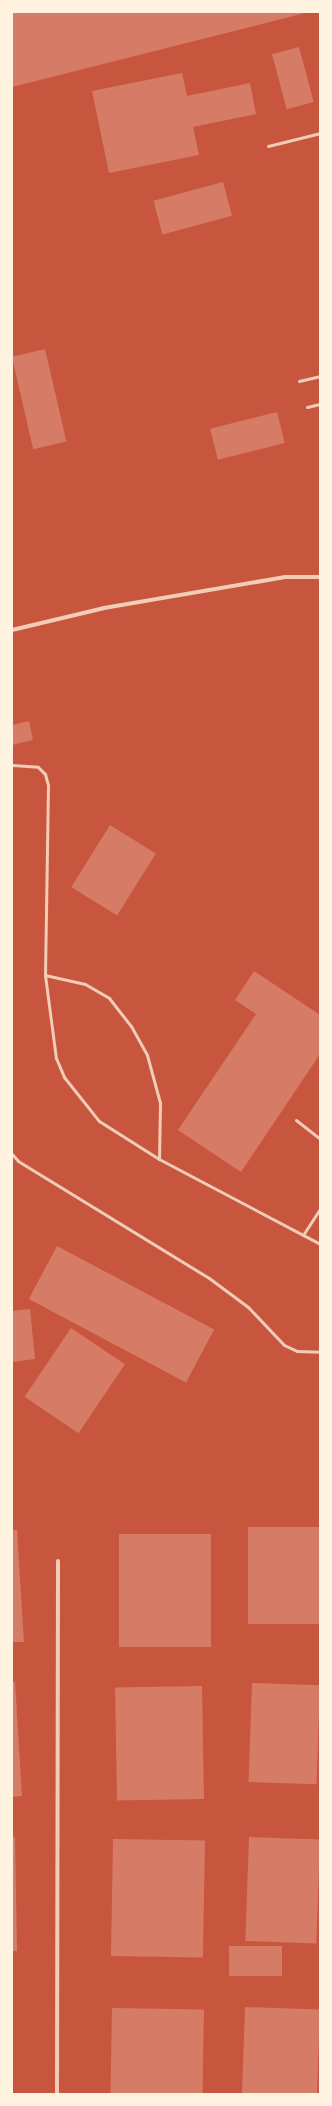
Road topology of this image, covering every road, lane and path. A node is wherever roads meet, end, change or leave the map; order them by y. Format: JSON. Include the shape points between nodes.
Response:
{"nodes":[{"id":1,"x":320,"y":133,"type":"edge"},
{"id":2,"x":268,"y":146,"type":"dead end"},
{"id":3,"x":320,"y":376,"type":"edge"},
{"id":4,"x":299,"y":381,"type":"dead end"},
{"id":5,"x":320,"y":404,"type":"edge"},
{"id":6,"x":307,"y":406,"type":"dead end"},
{"id":7,"x":320,"y":577,"type":"edge"},
{"id":8,"x":12,"y":630,"type":"edge"},
{"id":9,"x":12,"y":765,"type":"edge"},
{"id":10,"x":45,"y":975,"type":"junction"},
{"id":11,"x":296,"y":1120,"type":"dead end"},
{"id":12,"x":320,"y":1139,"type":"edge"},
{"id":13,"x":12,"y":1154,"type":"edge"},
{"id":14,"x":160,"y":1159,"type":"junction"},
{"id":15,"x":320,"y":1209,"type":"edge"},
{"id":16,"x":303,"y":1235,"type":"junction"},
{"id":17,"x":320,"y":1244,"type":"edge"},
{"id":18,"x":320,"y":1352,"type":"edge"},
{"id":19,"x":58,"y":1561,"type":"dead end"},
{"id":20,"x":57,"y":2094,"type":"edge"}],
"edges":[{"from":1,"to":2,"type":"lane"},
{"from":3,"to":4,"type":"lane"},
{"from":5,"to":6,"type":"lane"},
{"from":7,"to":8,"type":"street","via":[[285,577],[104,608]]},
{"from":9,"to":10,"type":"lane","via":[[38,767],[45,774],[48,785]]},
{"from":10,"to":14,"type":"lane","via":[[56,1058],[64,1077],[99,1121]]},
{"from":10,"to":14,"type":"lane","via":[[85,984],[109,998],[130,1026],[147,1055],[160,1103]]},
{"from":11,"to":12,"type":"lane"},
{"from":13,"to":18,"type":"lane","via":[[18,1161],[210,1278],[248,1307],[284,1345],[297,1351]]},
{"from":14,"to":16,"type":"lane"},
{"from":15,"to":16,"type":"lane"},
{"from":16,"to":17,"type":"lane"},
{"from":19,"to":20,"type":"street"}]}
